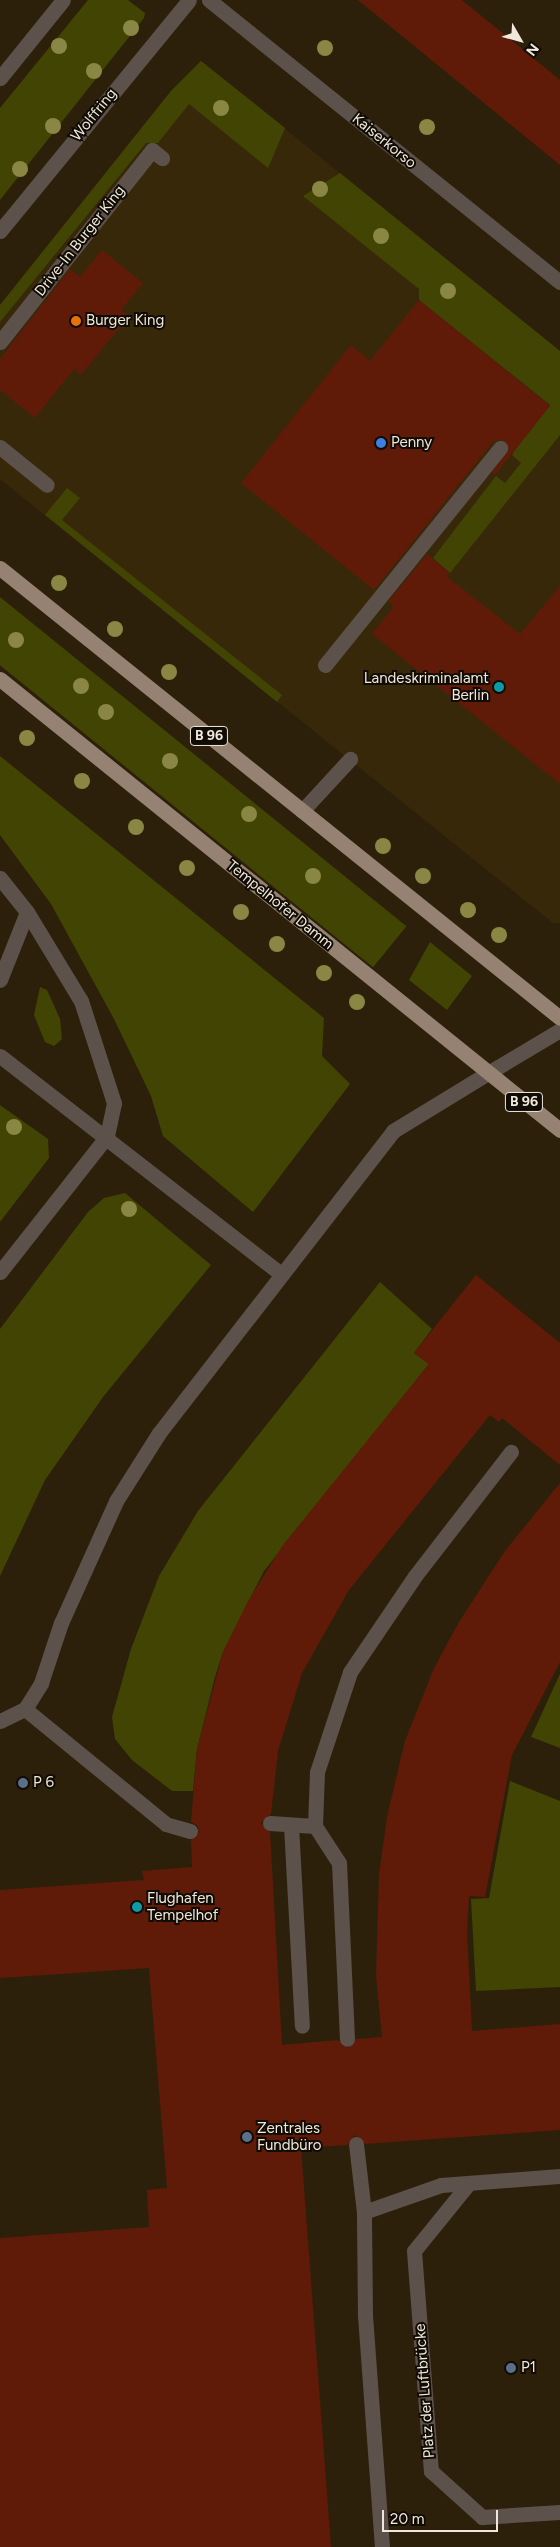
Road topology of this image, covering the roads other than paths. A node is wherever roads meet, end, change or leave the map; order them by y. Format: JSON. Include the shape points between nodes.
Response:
{"nodes":[{"id":1,"x":63,"y":0,"type":"edge"},
{"id":2,"x":189,"y":0,"type":"edge"},
{"id":3,"x":209,"y":0,"type":"edge"},
{"id":4,"x":0,"y":78,"type":"edge"},
{"id":5,"x":162,"y":158,"type":"dead end"},
{"id":6,"x":0,"y":231,"type":"edge"},
{"id":7,"x":560,"y":282,"type":"edge"},
{"id":8,"x":0,"y":342,"type":"edge"},
{"id":9,"x":0,"y":447,"type":"edge"},
{"id":10,"x":500,"y":448,"type":"dead end"},
{"id":11,"x":48,"y":485,"type":"dead end"},
{"id":12,"x":0,"y":568,"type":"edge"},
{"id":13,"x":325,"y":665,"type":"dead end"},
{"id":14,"x":0,"y":679,"type":"edge"},
{"id":15,"x":350,"y":759,"type":"dead end"},
{"id":16,"x":302,"y":811,"type":"junction"},
{"id":17,"x":0,"y":878,"type":"edge"},
{"id":18,"x":27,"y":912,"type":"junction"},
{"id":19,"x":0,"y":980,"type":"edge"},
{"id":20,"x":560,"y":1018,"type":"edge"},
{"id":21,"x":560,"y":1030,"type":"edge"},
{"id":22,"x":0,"y":1056,"type":"edge"},
{"id":23,"x":488,"y":1073,"type":"junction"},
{"id":24,"x":560,"y":1130,"type":"edge"},
{"id":25,"x":108,"y":1136,"type":"junction"},
{"id":26,"x":0,"y":1272,"type":"edge"},
{"id":27,"x":282,"y":1274,"type":"junction"},
{"id":28,"x":512,"y":1452,"type":"dead end"},
{"id":29,"x":25,"y":1708,"type":"junction"},
{"id":30,"x":0,"y":1721,"type":"edge"},
{"id":31,"x":270,"y":1824,"type":"dead end"},
{"id":32,"x":291,"y":1825,"type":"junction"},
{"id":33,"x":315,"y":1826,"type":"junction"},
{"id":34,"x":190,"y":1831,"type":"dead end"},
{"id":35,"x":302,"y":2026,"type":"dead end"},
{"id":36,"x":347,"y":2039,"type":"dead end"},
{"id":37,"x":356,"y":2144,"type":"dead end"},
{"id":38,"x":560,"y":2176,"type":"edge"},
{"id":39,"x":469,"y":2183,"type":"junction"},
{"id":40,"x":364,"y":2212,"type":"junction"},
{"id":41,"x":560,"y":2512,"type":"edge"},
{"id":42,"x":382,"y":2547,"type":"edge"}],
"edges":[{"from":1,"to":4,"type":"street"},
{"from":2,"to":6,"type":"street","name":"Wolffring"},
{"from":3,"to":7,"type":"street","name":"Kaiserkorso"},
{"from":5,"to":8,"type":"street","name":"Drive-In Burger King","via":[[152,150]]},
{"from":9,"to":11,"type":"street"},
{"from":10,"to":13,"type":"street"},
{"from":12,"to":16,"type":"main road","number":"B 96"},
{"from":14,"to":23,"type":"main road","name":"Tempelhofer Damm","number":"B 96"},
{"from":15,"to":16,"type":"street"},
{"from":16,"to":20,"type":"main road","number":"B 96"},
{"from":17,"to":18,"type":"street"},
{"from":18,"to":19,"type":"street"},
{"from":18,"to":25,"type":"street","via":[[82,1002],[114,1103]]},
{"from":21,"to":23,"type":"street"},
{"from":22,"to":25,"type":"street"},
{"from":23,"to":24,"type":"main road","name":"Tempelhofer Damm","number":"B 96"},
{"from":23,"to":27,"type":"street","via":[[393,1131]]},
{"from":25,"to":26,"type":"street"},
{"from":25,"to":27,"type":"street"},
{"from":27,"to":29,"type":"street","via":[[159,1433],[116,1501],[61,1623],[41,1683]]},
{"from":28,"to":33,"type":"street","via":[[415,1576],[350,1672],[317,1772]]},
{"from":29,"to":30,"type":"street"},
{"from":29,"to":34,"type":"street","via":[[166,1824]]},
{"from":31,"to":32,"type":"street"},
{"from":32,"to":33,"type":"street"},
{"from":32,"to":35,"type":"street"},
{"from":33,"to":36,"type":"street","via":[[339,1863]]},
{"from":37,"to":40,"type":"street"},
{"from":38,"to":39,"type":"street"},
{"from":39,"to":40,"type":"street","via":[[441,2185]]},
{"from":39,"to":41,"type":"street","name":"Platz der Luftbrücke","via":[[414,2251],[431,2471],[482,2517]]},
{"from":40,"to":42,"type":"street","via":[[366,2324]]}]}
